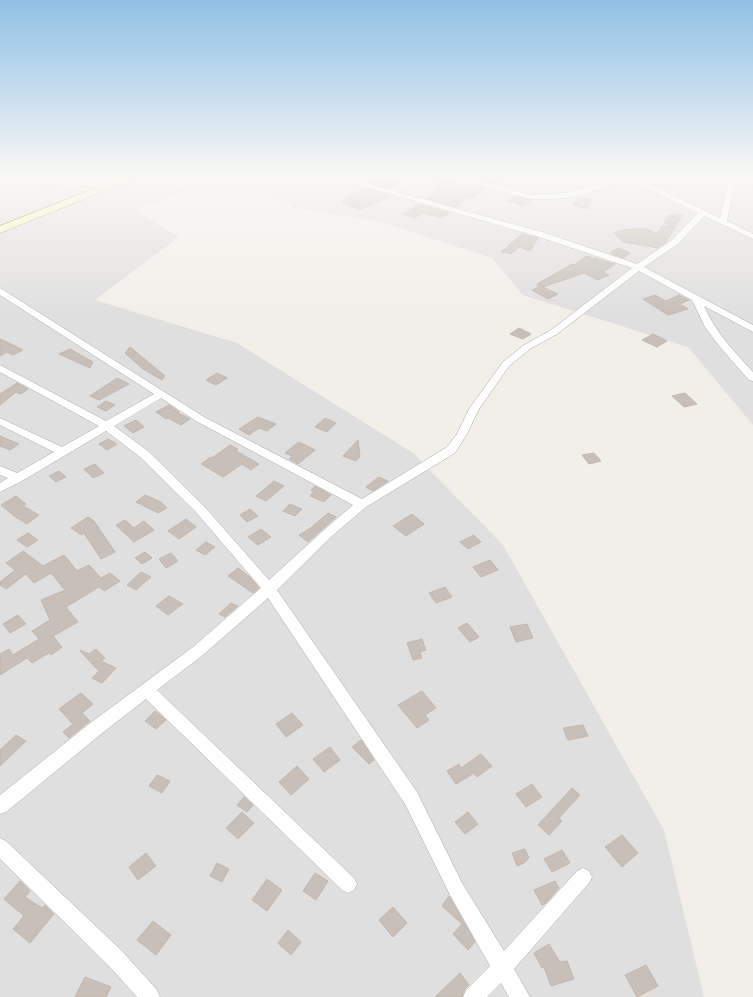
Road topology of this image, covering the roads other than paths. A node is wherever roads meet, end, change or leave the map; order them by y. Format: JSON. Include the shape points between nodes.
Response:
{"nodes":[{"id":1,"x":21,"y":222,"type":"edge"},
{"id":2,"x":494,"y":222,"type":"edge"},
{"id":3,"x":695,"y":222,"type":"edge"},
{"id":4,"x":723,"y":222,"type":"edge"},
{"id":5,"x":0,"y":230,"type":"edge"},
{"id":6,"x":753,"y":237,"type":"edge"},
{"id":7,"x":638,"y":267,"type":"junction"},
{"id":8,"x":0,"y":290,"type":"edge"},
{"id":9,"x":695,"y":297,"type":"junction"},
{"id":10,"x":753,"y":329,"type":"edge"},
{"id":11,"x":0,"y":368,"type":"edge"},
{"id":12,"x":753,"y":378,"type":"edge"},
{"id":13,"x":161,"y":394,"type":"junction"},
{"id":14,"x":0,"y":421,"type":"edge"},
{"id":15,"x":107,"y":426,"type":"junction"},
{"id":16,"x":63,"y":452,"type":"junction"},
{"id":17,"x":0,"y":470,"type":"edge"},
{"id":18,"x":18,"y":478,"type":"junction"},
{"id":19,"x":0,"y":488,"type":"edge"},
{"id":20,"x":362,"y":504,"type":"junction"},
{"id":21,"x":269,"y":589,"type":"junction"},
{"id":22,"x":147,"y":690,"type":"junction"},
{"id":23,"x":0,"y":806,"type":"edge"},
{"id":24,"x":0,"y":847,"type":"edge"},
{"id":25,"x":583,"y":877,"type":"dead end"},
{"id":26,"x":348,"y":884,"type":"dead end"},
{"id":27,"x":503,"y":966,"type":"junction"},
{"id":28,"x":150,"y":997,"type":"edge"},
{"id":29,"x":473,"y":997,"type":"edge"},
{"id":30,"x":520,"y":997,"type":"edge"}],
"edges":[{"from":1,"to":5,"type":"street"},
{"from":2,"to":7,"type":"street"},
{"from":3,"to":7,"type":"street","via":[[675,242]]},
{"from":4,"to":6,"type":"street"},
{"from":7,"to":9,"type":"street"},
{"from":7,"to":20,"type":"street","via":[[565,324],[527,347],[506,364],[474,409],[451,450]]},
{"from":8,"to":13,"type":"street"},
{"from":9,"to":10,"type":"street"},
{"from":9,"to":12,"type":"street","via":[[708,325]]},
{"from":11,"to":15,"type":"street"},
{"from":13,"to":15,"type":"street"},
{"from":13,"to":20,"type":"street","via":[[232,436]]},
{"from":14,"to":16,"type":"street"},
{"from":15,"to":16,"type":"street"},
{"from":15,"to":21,"type":"street","via":[[144,454],[199,508]]},
{"from":16,"to":18,"type":"street"},
{"from":17,"to":18,"type":"street"},
{"from":18,"to":19,"type":"street"},
{"from":20,"to":21,"type":"street"},
{"from":21,"to":22,"type":"street","via":[[198,651]]},
{"from":21,"to":27,"type":"street","via":[[411,798],[456,889]]},
{"from":22,"to":23,"type":"street","via":[[94,729]]},
{"from":22,"to":26,"type":"street"},
{"from":24,"to":28,"type":"street","via":[[115,958]]},
{"from":25,"to":27,"type":"street"},
{"from":27,"to":29,"type":"street"},
{"from":27,"to":30,"type":"street"}]}
